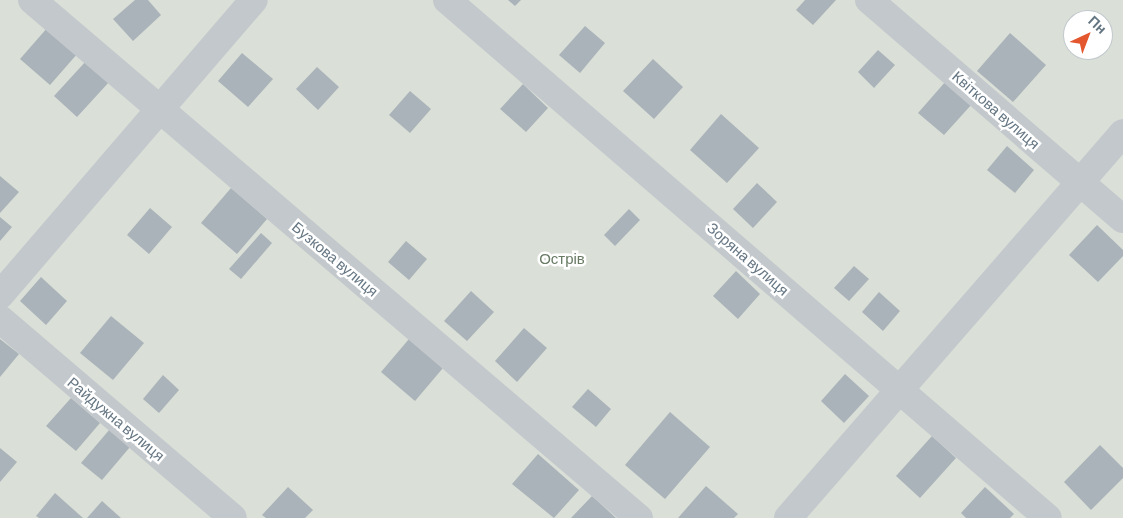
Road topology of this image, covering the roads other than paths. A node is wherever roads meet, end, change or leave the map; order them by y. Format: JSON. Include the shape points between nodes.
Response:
{"nodes":[{"id":1,"x":32,"y":0,"type":"edge"},
{"id":2,"x":254,"y":0,"type":"edge"},
{"id":3,"x":447,"y":0,"type":"edge"},
{"id":4,"x":869,"y":0,"type":"edge"},
{"id":5,"x":160,"y":109,"type":"junction"},
{"id":6,"x":1123,"y":133,"type":"edge"},
{"id":7,"x":1080,"y":182,"type":"junction"},
{"id":8,"x":1123,"y":220,"type":"edge"},
{"id":9,"x":0,"y":295,"type":"edge"},
{"id":10,"x":0,"y":319,"type":"edge"},
{"id":11,"x":900,"y":390,"type":"junction"},
{"id":12,"x":233,"y":518,"type":"edge"},
{"id":13,"x":639,"y":518,"type":"edge"},
{"id":14,"x":788,"y":518,"type":"edge"},
{"id":15,"x":1048,"y":518,"type":"edge"}],
"edges":[{"from":1,"to":5,"type":"street","name":"Бузкова вулиця"},
{"from":2,"to":5,"type":"street"},
{"from":3,"to":11,"type":"street","name":"Зоряна вулиця"},
{"from":4,"to":7,"type":"street","name":"Квіткова вулиця"},
{"from":5,"to":9,"type":"street"},
{"from":5,"to":13,"type":"street","name":"Бузкова вулиця"},
{"from":6,"to":7,"type":"street"},
{"from":7,"to":8,"type":"street","name":"Квіткова вулиця"},
{"from":7,"to":11,"type":"street"},
{"from":10,"to":12,"type":"street","name":"Райдужна вулиця"},
{"from":11,"to":14,"type":"street"},
{"from":11,"to":15,"type":"street","name":"Зоряна вулиця"}]}
